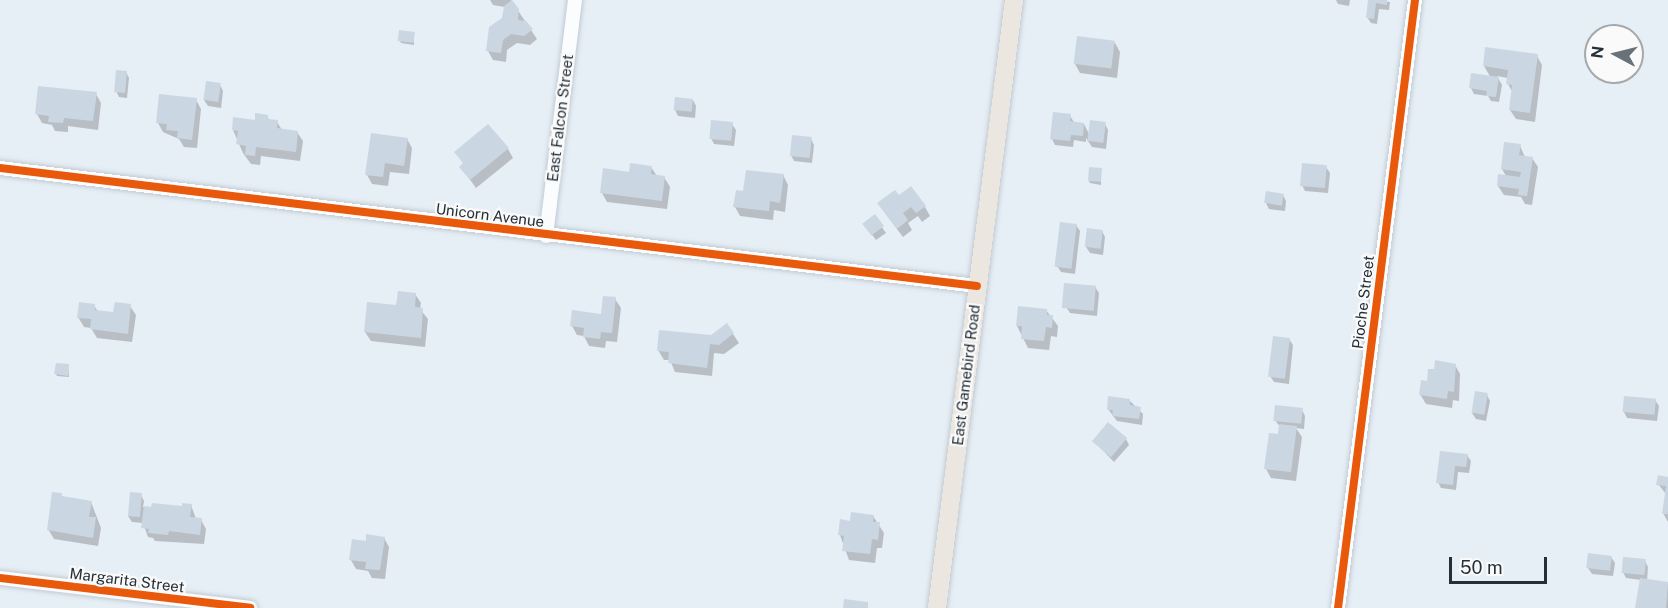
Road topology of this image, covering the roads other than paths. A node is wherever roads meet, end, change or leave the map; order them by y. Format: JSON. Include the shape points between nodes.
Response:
{"nodes":[{"id":1,"x":575,"y":0,"type":"edge"},
{"id":2,"x":1014,"y":0,"type":"edge"},
{"id":3,"x":1415,"y":0,"type":"edge"},
{"id":4,"x":0,"y":168,"type":"edge"},
{"id":5,"x":546,"y":236,"type":"junction"},
{"id":6,"x":977,"y":286,"type":"junction"},
{"id":7,"x":0,"y":578,"type":"edge"},
{"id":8,"x":250,"y":608,"type":"edge"},
{"id":9,"x":937,"y":608,"type":"edge"},
{"id":10,"x":1338,"y":608,"type":"edge"}],
"edges":[{"from":1,"to":5,"type":"street","name":"East Falcon Street"},
{"from":2,"to":6,"type":"main road","name":"East Gamebird Road"},
{"from":3,"to":10,"type":"street","name":"Pioche Street"},
{"from":4,"to":5,"type":"street","name":"Unicorn Avenue"},
{"from":5,"to":6,"type":"street","name":"Unicorn Avenue"},
{"from":6,"to":9,"type":"main road","name":"East Gamebird Road"},
{"from":7,"to":8,"type":"street","name":"Margarita Street"}]}
